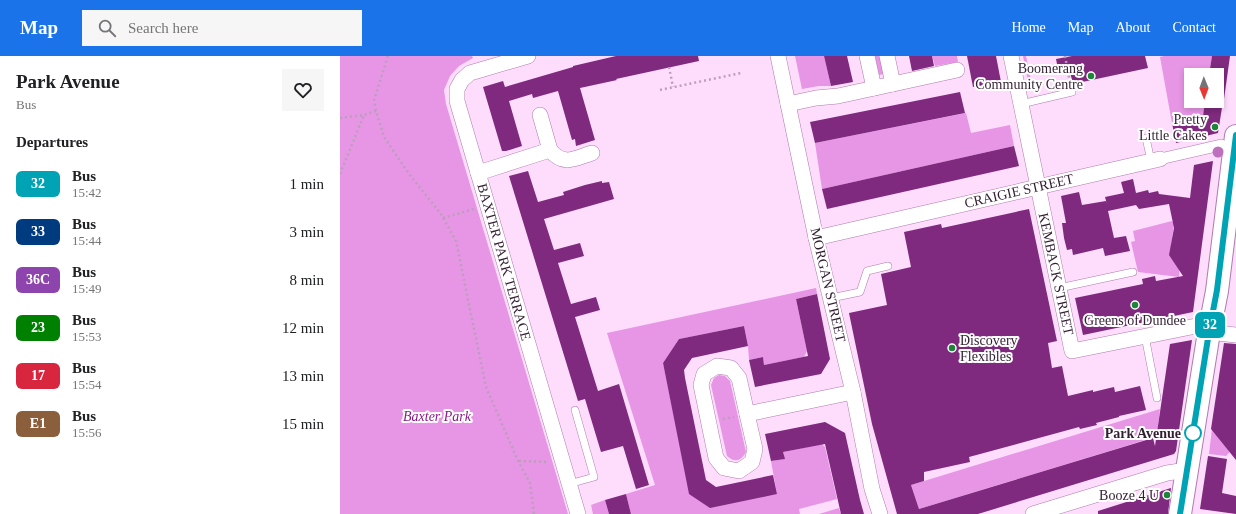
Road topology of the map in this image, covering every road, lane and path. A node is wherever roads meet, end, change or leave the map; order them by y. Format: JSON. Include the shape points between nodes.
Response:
{"nodes":[{"id":1,"x":388,"y":56,"type":"edge"},
{"id":2,"x":528,"y":56,"type":"edge"},
{"id":3,"x":778,"y":56,"type":"edge"},
{"id":4,"x":867,"y":56,"type":"edge"},
{"id":5,"x":887,"y":56,"type":"edge"},
{"id":6,"x":1011,"y":56,"type":"edge"},
{"id":7,"x":1065,"y":56,"type":"edge"},
{"id":8,"x":669,"y":67,"type":"dead end"},
{"id":9,"x":957,"y":70,"type":"dead end"},
{"id":10,"x":741,"y":73,"type":"dead end"},
{"id":11,"x":893,"y":84,"type":"junction"},
{"id":12,"x":673,"y":87,"type":"junction"},
{"id":13,"x":874,"y":88,"type":"junction"},
{"id":14,"x":660,"y":90,"type":"dead end"},
{"id":15,"x":1072,"y":92,"type":"joint"},
{"id":16,"x":788,"y":104,"type":"junction"},
{"id":17,"x":1021,"y":104,"type":"junction"},
{"id":18,"x":376,"y":111,"type":"junction"},
{"id":19,"x":364,"y":115,"type":"junction"},
{"id":20,"x":540,"y":115,"type":"dead end"},
{"id":21,"x":340,"y":118,"type":"edge"},
{"id":22,"x":1146,"y":138,"type":"dead end"},
{"id":23,"x":1229,"y":140,"type":"edge"},
{"id":24,"x":550,"y":150,"type":"junction"},
{"id":25,"x":592,"y":153,"type":"dead end"},
{"id":26,"x":1156,"y":160,"type":"junction"},
{"id":27,"x":478,"y":172,"type":"junction"},
{"id":28,"x":340,"y":174,"type":"edge"},
{"id":29,"x":1038,"y":187,"type":"junction"},
{"id":30,"x":477,"y":208,"type":"dead end"},
{"id":31,"x":443,"y":218,"type":"junction"},
{"id":32,"x":816,"y":238,"type":"junction"},
{"id":33,"x":888,"y":266,"type":"dead end"},
{"id":34,"x":1133,"y":272,"type":"dead end"},
{"id":35,"x":1059,"y":288,"type":"junction"},
{"id":36,"x":831,"y":298,"type":"junction"},
{"id":37,"x":1210,"y":327,"type":"junction"},
{"id":38,"x":1236,"y":335,"type":"edge"},
{"id":39,"x":1145,"y":336,"type":"junction"},
{"id":40,"x":853,"y":392,"type":"junction"},
{"id":41,"x":1157,"y":398,"type":"dead end"},
{"id":42,"x":575,"y":410,"type":"dead end"},
{"id":43,"x":747,"y":414,"type":"junction"},
{"id":44,"x":709,"y":422,"type":"junction"},
{"id":45,"x":518,"y":460,"type":"junction"},
{"id":46,"x":553,"y":463,"type":"dead end"},
{"id":47,"x":1187,"y":470,"type":"junction"},
{"id":48,"x":569,"y":484,"type":"junction"},
{"id":49,"x":534,"y":514,"type":"edge"},
{"id":50,"x":578,"y":514,"type":"edge"},
{"id":51,"x":880,"y":514,"type":"edge"},
{"id":52,"x":1033,"y":514,"type":"edge"},
{"id":53,"x":1180,"y":514,"type":"edge"}],
"edges":[{"from":1,"to":18,"type":"path","via":[[374,100]]},
{"from":2,"to":27,"type":"street","name":"BAXTER PARK TERRACE","via":[[470,72],[457,89],[457,101]]},
{"from":3,"to":16,"type":"street","name":"MORGAN STREET"},
{"from":4,"to":13,"type":"street"},
{"from":5,"to":11,"type":"street"},
{"from":6,"to":17,"type":"street","name":"KEMBACK STREET"},
{"from":7,"to":15,"type":"path"},
{"from":8,"to":12,"type":"path"},
{"from":9,"to":11,"type":"street"},
{"from":10,"to":12,"type":"path"},
{"from":11,"to":13,"type":"street"},
{"from":12,"to":14,"type":"path"},
{"from":13,"to":16,"type":"street"},
{"from":15,"to":17,"type":"lane"},
{"from":16,"to":32,"type":"street","name":"MORGAN STREET"},
{"from":17,"to":29,"type":"street","name":"KEMBACK STREET"},
{"from":18,"to":19,"type":"path"},
{"from":18,"to":31,"type":"path","via":[[384,137]]},
{"from":19,"to":21,"type":"path"},
{"from":19,"to":28,"type":"path"},
{"from":20,"to":24,"type":"street"},
{"from":22,"to":26,"type":"lane"},
{"from":23,"to":26,"type":"street","name":"CRAIGIE STREET"},
{"from":23,"to":37,"type":"main road","via":[[1226,247]]},
{"from":24,"to":25,"type":"street","via":[[556,157],[565,161]]},
{"from":24,"to":27,"type":"street"},
{"from":26,"to":29,"type":"street","name":"CRAIGIE STREET"},
{"from":27,"to":48,"type":"street","name":"BAXTER PARK TERRACE"},
{"from":29,"to":32,"type":"street","name":"CRAIGIE STREET"},
{"from":29,"to":35,"type":"street","name":"KEMBACK STREET"},
{"from":30,"to":31,"type":"path"},
{"from":31,"to":45,"type":"path","via":[[456,241],[486,387]]},
{"from":32,"to":36,"type":"street","name":"MORGAN STREET"},
{"from":33,"to":36,"type":"lane","via":[[867,271],[860,292]]},
{"from":34,"to":35,"type":"lane"},
{"from":35,"to":39,"type":"street","name":"KEMBACK STREET","via":[[1072,351]]},
{"from":36,"to":40,"type":"street","name":"MORGAN STREET"},
{"from":37,"to":38,"type":"street"},
{"from":37,"to":39,"type":"street"},
{"from":37,"to":47,"type":"main road"},
{"from":39,"to":41,"type":"lane"},
{"from":40,"to":43,"type":"street"},
{"from":40,"to":51,"type":"street","name":"MORGAN STREET","via":[[872,489]]},
{"from":42,"to":48,"type":"lane","via":[[594,477]]},
{"from":43,"to":44,"type":"path"},
{"from":43,"to":44,"type":"street","via":[[740,378],[731,368],[717,366],[704,374],[701,385]]},
{"from":43,"to":44,"type":"street","via":[[755,449],[752,462],[739,471],[724,468],[716,458]]},
{"from":45,"to":46,"type":"path"},
{"from":45,"to":49,"type":"path","via":[[530,483]]},
{"from":47,"to":52,"type":"street"},
{"from":47,"to":53,"type":"main road"},
{"from":48,"to":50,"type":"street","name":"BAXTER PARK TERRACE"}]}
